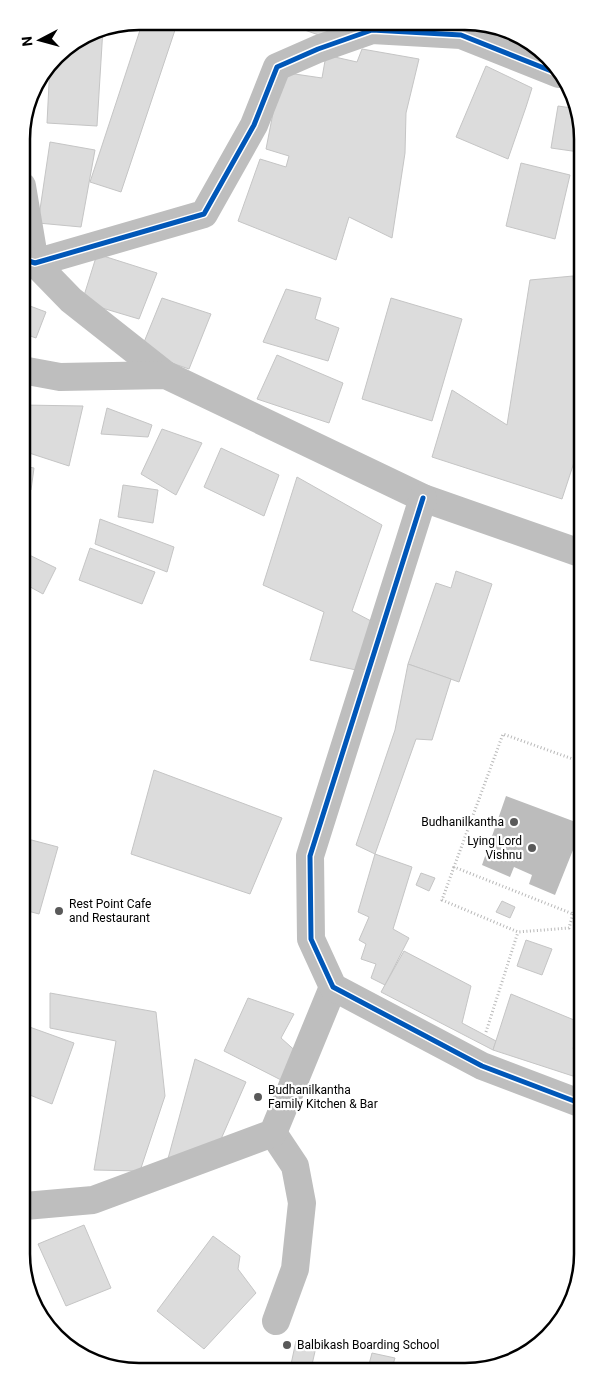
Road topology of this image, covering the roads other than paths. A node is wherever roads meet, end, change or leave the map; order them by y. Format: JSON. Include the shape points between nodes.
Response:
{"nodes":[{"id":1,"x":372,"y":30,"type":"edge"},
{"id":2,"x":372,"y":30,"type":"edge"},
{"id":3,"x":549,"y":70,"type":"edge"},
{"id":4,"x":30,"y":260,"type":"edge"},
{"id":5,"x":30,"y":263,"type":"edge"},
{"id":6,"x":30,"y":372,"type":"edge"},
{"id":7,"x":166,"y":375,"type":"junction"},
{"id":8,"x":423,"y":498,"type":"junction"},
{"id":9,"x":574,"y":551,"type":"edge"},
{"id":10,"x":333,"y":987,"type":"junction"},
{"id":11,"x":574,"y":1101,"type":"edge"},
{"id":12,"x":273,"y":1132,"type":"junction"},
{"id":13,"x":30,"y":1206,"type":"edge"},
{"id":14,"x":276,"y":1321,"type":"dead end"}],
"edges":[{"from":1,"to":4,"type":"street","via":[[318,48],[277,67],[254,125],[204,214]]},
{"from":2,"to":3,"type":"street","via":[[462,35]]},
{"from":5,"to":7,"type":"street","via":[[71,300]]},
{"from":6,"to":7,"type":"street","via":[[60,378]]},
{"from":7,"to":8,"type":"street"},
{"from":8,"to":9,"type":"street"},
{"from":8,"to":10,"type":"street","via":[[310,856],[311,939]]},
{"from":10,"to":11,"type":"street","via":[[476,1063]]},
{"from":10,"to":12,"type":"street"},
{"from":12,"to":13,"type":"street","via":[[93,1200]]},
{"from":12,"to":14,"type":"street","via":[[295,1166],[302,1203],[295,1269]]}]}
